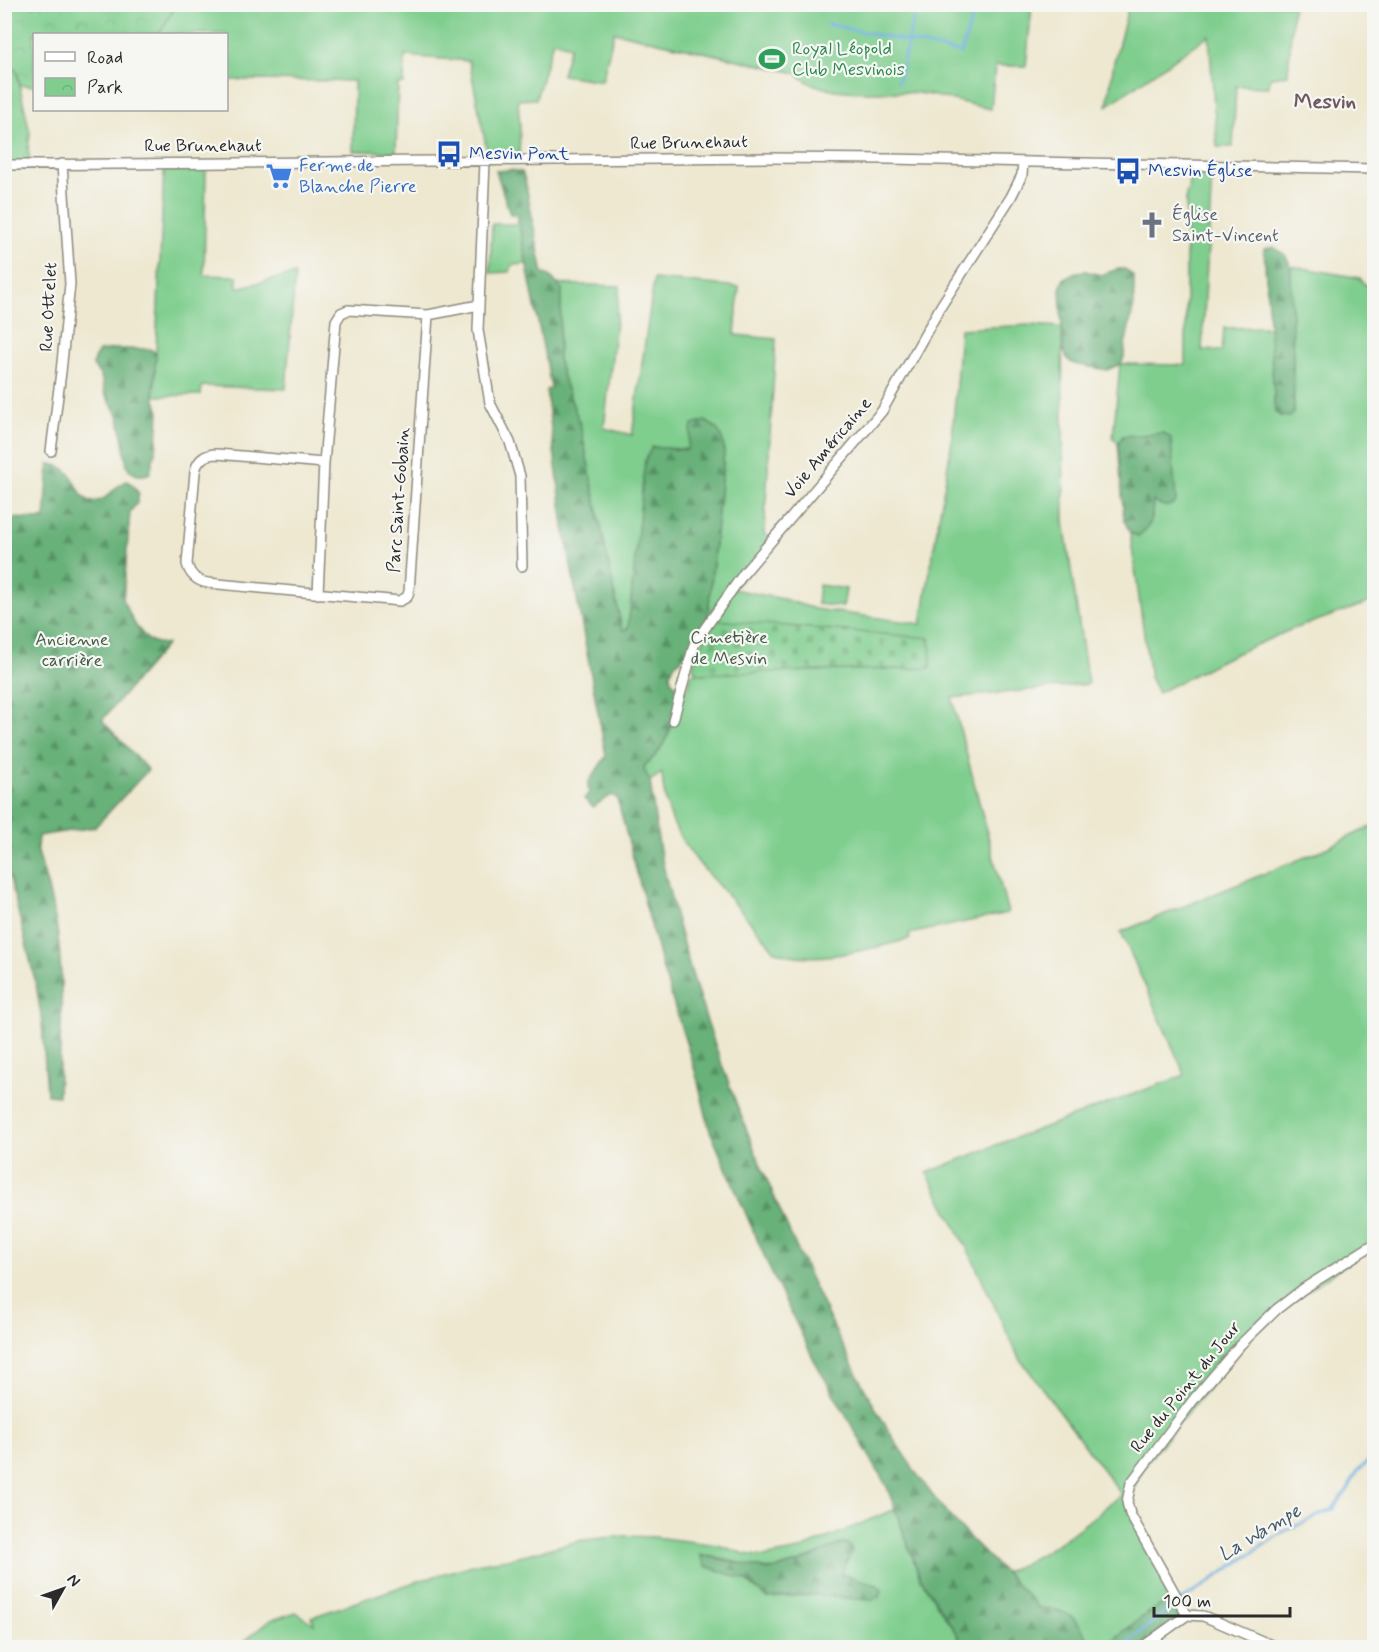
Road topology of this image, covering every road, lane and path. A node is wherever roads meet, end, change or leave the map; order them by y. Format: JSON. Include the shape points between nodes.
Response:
{"nodes":[{"id":1,"x":485,"y":162,"type":"junction"},
{"id":2,"x":1023,"y":162,"type":"junction"},
{"id":3,"x":62,"y":164,"type":"junction"},
{"id":4,"x":4,"y":165,"type":"edge"},
{"id":5,"x":1374,"y":169,"type":"edge"},
{"id":6,"x":479,"y":305,"type":"junction"},
{"id":7,"x":428,"y":315,"type":"junction"},
{"id":8,"x":51,"y":451,"type":"dead end"},
{"id":9,"x":324,"y":463,"type":"junction"},
{"id":10,"x":522,"y":566,"type":"dead end"},
{"id":11,"x":318,"y":594,"type":"junction"},
{"id":12,"x":673,"y":720,"type":"dead end"},
{"id":13,"x":1374,"y":1244,"type":"edge"},
{"id":14,"x":1185,"y":1612,"type":"junction"},
{"id":15,"x":1141,"y":1647,"type":"edge"},
{"id":16,"x":1278,"y":1647,"type":"edge"}],
"edges":[{"from":1,"to":2,"type":"street","name":"Rue Brunehaut"},
{"from":1,"to":3,"type":"street","name":"Rue Brunehaut"},
{"from":1,"to":6,"type":"street"},
{"from":2,"to":5,"type":"street","name":"Rue Brunehaut"},
{"from":2,"to":12,"type":"street","name":"Voie Américaine","via":[[1022,175],[1011,196],[928,326],[882,411],[744,573],[694,645]]},
{"from":3,"to":4,"type":"street","name":"Rue Brunehaut"},
{"from":3,"to":8,"type":"street","name":"Rue Ottelet","via":[[70,284]]},
{"from":6,"to":7,"type":"street"},
{"from":6,"to":10,"type":"street","via":[[478,330],[489,404],[510,442],[520,476]]},
{"from":7,"to":9,"type":"street","via":[[348,310],[338,317]]},
{"from":7,"to":11,"type":"street","name":"Parc Saint-Gobain","via":[[409,592],[400,601]]},
{"from":9,"to":11,"type":"street"},
{"from":9,"to":11,"type":"street","name":"Parc Saint-Gobain","via":[[218,454],[202,458],[195,472],[188,564],[193,576],[202,582]]},
{"from":13,"to":14,"type":"street","name":"Rue du Point du Jour","via":[[1303,1289],[1260,1325],[1194,1399],[1131,1483],[1127,1502],[1130,1515]]},
{"from":14,"to":15,"type":"street"},
{"from":14,"to":16,"type":"street"}]}
